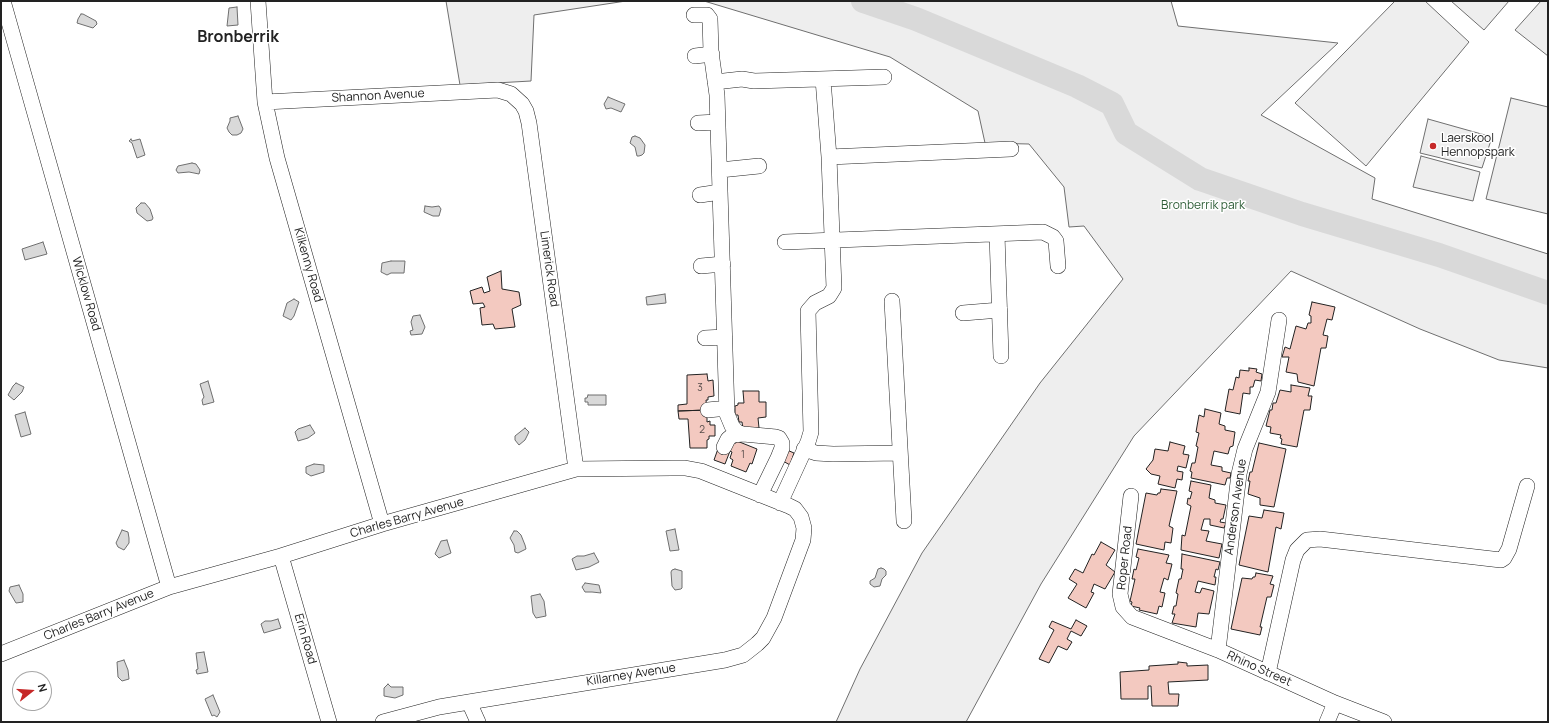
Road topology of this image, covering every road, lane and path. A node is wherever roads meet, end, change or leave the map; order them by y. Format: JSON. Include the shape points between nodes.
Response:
{"nodes":[{"id":1,"x":3,"y":1,"type":"edge"},
{"id":2,"x":258,"y":1,"type":"edge"},
{"id":3,"x":694,"y":15,"type":"dead end"},
{"id":4,"x":716,"y":46,"type":"junction"},
{"id":5,"x":695,"y":56,"type":"dead end"},
{"id":6,"x":884,"y":77,"type":"dead end"},
{"id":7,"x":823,"y":79,"type":"junction"},
{"id":8,"x":491,"y":90,"type":"joint"},
{"id":9,"x":721,"y":90,"type":"junction"},
{"id":10,"x":265,"y":102,"type":"junction"},
{"id":11,"x":718,"y":122,"type":"junction"},
{"id":12,"x":698,"y":123,"type":"dead end"},
{"id":13,"x":1011,"y":149,"type":"dead end"},
{"id":14,"x":829,"y":157,"type":"junction"},
{"id":15,"x":759,"y":166,"type":"dead end"},
{"id":16,"x":723,"y":181,"type":"junction"},
{"id":17,"x":700,"y":195,"type":"dead end"},
{"id":18,"x":997,"y":234,"type":"junction"},
{"id":19,"x":833,"y":241,"type":"junction"},
{"id":20,"x":785,"y":242,"type":"dead end"},
{"id":21,"x":723,"y":264,"type":"junction"},
{"id":22,"x":701,"y":266,"type":"dead end"},
{"id":23,"x":1058,"y":266,"type":"dead end"},
{"id":24,"x":892,"y":301,"type":"dead end"},
{"id":25,"x":1000,"y":310,"type":"junction"},
{"id":26,"x":963,"y":313,"type":"dead end"},
{"id":27,"x":1279,"y":320,"type":"dead end"},
{"id":28,"x":725,"y":337,"type":"junction"},
{"id":29,"x":705,"y":338,"type":"dead end"},
{"id":30,"x":1001,"y":356,"type":"dead end"},
{"id":31,"x":727,"y":408,"type":"junction"},
{"id":32,"x":708,"y":410,"type":"dead end"},
{"id":33,"x":743,"y":434,"type":"junction"},
{"id":34,"x":779,"y":438,"type":"junction"},
{"id":35,"x":802,"y":444,"type":"junction"},
{"id":36,"x":724,"y":447,"type":"dead end"},
{"id":37,"x":900,"y":453,"type":"junction"},
{"id":38,"x":576,"y":469,"type":"junction"},
{"id":39,"x":1527,"y":486,"type":"dead end"},
{"id":40,"x":760,"y":495,"type":"junction"},
{"id":41,"x":1131,"y":496,"type":"dead end"},
{"id":42,"x":780,"y":503,"type":"junction"},
{"id":43,"x":904,"y":521,"type":"dead end"},
{"id":44,"x":382,"y":524,"type":"junction"},
{"id":45,"x":804,"y":534,"type":"joint"},
{"id":46,"x":281,"y":556,"type":"junction"},
{"id":47,"x":169,"y":587,"type":"junction"},
{"id":48,"x":1132,"y":617,"type":"joint"},
{"id":49,"x":1218,"y":650,"type":"junction"},
{"id":50,"x":1,"y":654,"type":"edge"},
{"id":51,"x":1268,"y":673,"type":"junction"},
{"id":52,"x":469,"y":702,"type":"junction"},
{"id":53,"x":1335,"y":704,"type":"junction"},
{"id":54,"x":329,"y":722,"type":"edge"},
{"id":55,"x":383,"y":722,"type":"edge"},
{"id":56,"x":478,"y":722,"type":"edge"},
{"id":57,"x":1327,"y":722,"type":"edge"},
{"id":58,"x":1384,"y":722,"type":"edge"}],
"edges":[{"from":1,"to":47,"type":"street","name":"Wicklow Road"},
{"from":2,"to":10,"type":"street","name":"Kilkenny Road"},
{"from":3,"to":4,"type":"street","via":[[707,15],[710,19]]},
{"from":4,"to":5,"type":"street"},
{"from":4,"to":9,"type":"street"},
{"from":6,"to":7,"type":"street"},
{"from":7,"to":9,"type":"street","via":[[754,81],[742,78]]},
{"from":7,"to":14,"type":"street"},
{"from":8,"to":10,"type":"street","name":"Shannon Avenue"},
{"from":8,"to":38,"type":"street","name":"Limerick Road","via":[[504,91],[517,99],[526,111],[530,123]]},
{"from":9,"to":11,"type":"street"},
{"from":10,"to":44,"type":"street","name":"Kilkenny Road","via":[[277,158]]},
{"from":11,"to":12,"type":"street"},
{"from":11,"to":16,"type":"street","via":[[725,153]]},
{"from":13,"to":14,"type":"street"},
{"from":14,"to":19,"type":"street"},
{"from":15,"to":16,"type":"street"},
{"from":16,"to":17,"type":"street"},
{"from":16,"to":21,"type":"street","via":[[729,248]]},
{"from":18,"to":19,"type":"street"},
{"from":18,"to":23,"type":"street","via":[[1048,233],[1056,241]]},
{"from":18,"to":25,"type":"street"},
{"from":19,"to":20,"type":"street"},
{"from":19,"to":35,"type":"street","via":[[834,288],[830,296],[815,303],[808,311],[811,432]]},
{"from":21,"to":22,"type":"street"},
{"from":21,"to":28,"type":"street","via":[[731,319]]},
{"from":24,"to":37,"type":"street"},
{"from":25,"to":26,"type":"street"},
{"from":25,"to":30,"type":"street"},
{"from":27,"to":49,"type":"street","name":"Anderson Avenue","via":[[1268,392],[1245,449],[1239,474]]},
{"from":28,"to":29,"type":"street"},
{"from":28,"to":31,"type":"street","via":[[734,391]]},
{"from":31,"to":32,"type":"street"},
{"from":31,"to":33,"type":"street","via":[[732,426]]},
{"from":33,"to":34,"type":"street"},
{"from":33,"to":36,"type":"street","via":[[733,435]]},
{"from":34,"to":35,"type":"street"},
{"from":34,"to":40,"type":"street","via":[[782,448]]},
{"from":35,"to":37,"type":"street","via":[[816,453]]},
{"from":35,"to":42,"type":"street"},
{"from":37,"to":43,"type":"street"},
{"from":38,"to":40,"type":"street","name":"Charles Barry Avenue","via":[[685,468],[701,471]]},
{"from":38,"to":44,"type":"street","name":"Charles Barry Avenue"},
{"from":39,"to":51,"type":"street","via":[[1509,549],[1501,560],[1320,539],[1307,540],[1297,550],[1293,560]]},
{"from":40,"to":42,"type":"street","name":"Charles Barry Avenue"},
{"from":41,"to":48,"type":"street","name":"Roper Road","via":[[1120,594],[1124,607]]},
{"from":42,"to":45,"type":"street","name":"Charles Barry Avenue","via":[[798,513],[803,523]]},
{"from":44,"to":46,"type":"street","name":"Charles Barry Avenue"},
{"from":45,"to":52,"type":"street","name":"Killarney Avenue","via":[[768,630],[757,644],[743,655]]},
{"from":46,"to":47,"type":"street","name":"Charles Barry Avenue"},
{"from":46,"to":54,"type":"street","name":"Erin Road"},
{"from":47,"to":50,"type":"street","name":"Charles Barry Avenue"},
{"from":48,"to":49,"type":"street","name":"Rhino Street"},
{"from":49,"to":51,"type":"street","name":"Rhino Street"},
{"from":51,"to":53,"type":"street","name":"Rhino Street"},
{"from":52,"to":55,"type":"street","name":"Killarney Avenue"},
{"from":52,"to":56,"type":"street"},
{"from":53,"to":57,"type":"street"},
{"from":53,"to":58,"type":"street","name":"Rhino Street"}]}
